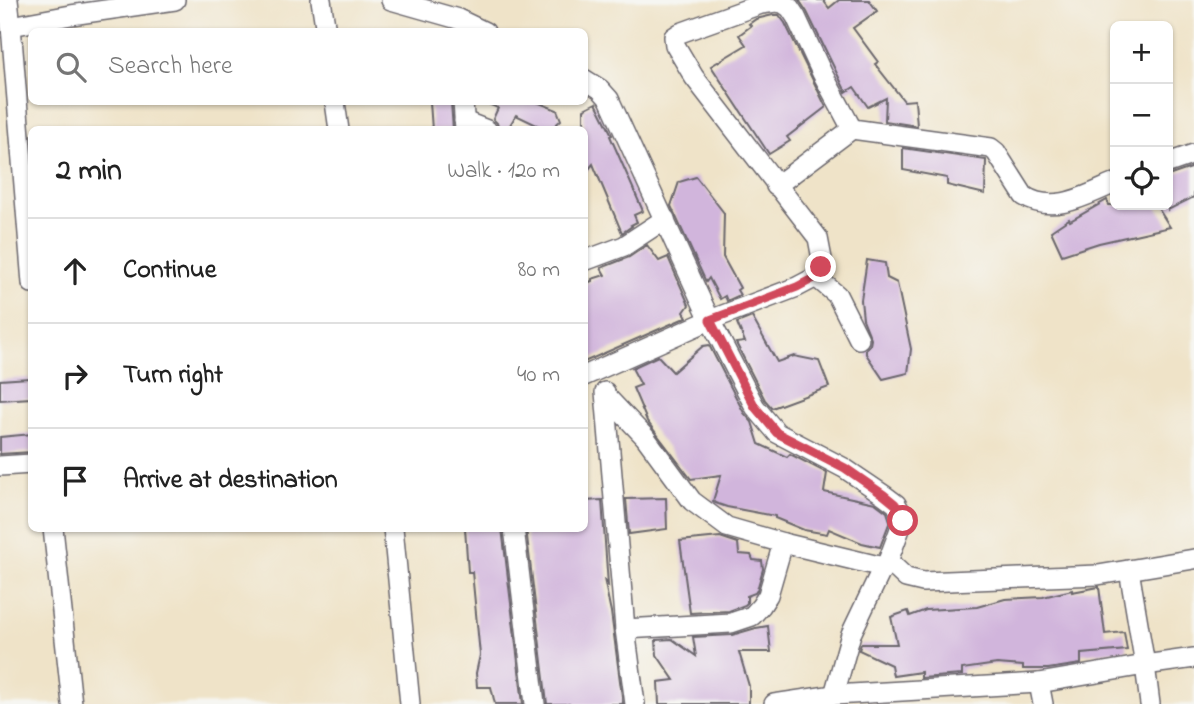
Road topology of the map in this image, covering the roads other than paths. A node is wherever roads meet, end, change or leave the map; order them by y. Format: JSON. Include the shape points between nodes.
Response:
{"nodes":[{"id":1,"x":8,"y":0,"type":"edge"},
{"id":2,"x":174,"y":0,"type":"edge"},
{"id":3,"x":321,"y":0,"type":"edge"},
{"id":4,"x":391,"y":0,"type":"edge"},
{"id":5,"x":459,"y":25,"type":"edge"},
{"id":6,"x":11,"y":26,"type":"junction"},
{"id":7,"x":325,"y":28,"type":"edge"},
{"id":8,"x":588,"y":82,"type":"edge"},
{"id":9,"x":335,"y":105,"type":"edge"},
{"id":10,"x":464,"y":117,"type":"edge"},
{"id":11,"x":338,"y":126,"type":"edge"},
{"id":12,"x":480,"y":126,"type":"edge"},
{"id":13,"x":852,"y":129,"type":"junction"},
{"id":14,"x":1194,"y":154,"type":"edge"},
{"id":15,"x":1173,"y":161,"type":"edge"},
{"id":16,"x":1110,"y":185,"type":"edge"},
{"id":17,"x":776,"y":186,"type":"junction"},
{"id":18,"x":665,"y":219,"type":"junction"},
{"id":19,"x":28,"y":234,"type":"edge"},
{"id":20,"x":588,"y":260,"type":"edge"},
{"id":21,"x":816,"y":277,"type":"junction"},
{"id":22,"x":710,"y":320,"type":"junction"},
{"id":23,"x":859,"y":339,"type":"dead end"},
{"id":24,"x":592,"y":373,"type":"edge"},
{"id":25,"x":606,"y":396,"type":"junction"},
{"id":26,"x":28,"y":464,"type":"edge"},
{"id":27,"x":0,"y":466,"type":"edge"},
{"id":28,"x":53,"y":532,"type":"edge"},
{"id":29,"x":393,"y":532,"type":"edge"},
{"id":30,"x":514,"y":532,"type":"edge"},
{"id":31,"x":782,"y":543,"type":"junction"},
{"id":32,"x":1194,"y":559,"type":"edge"},
{"id":33,"x":885,"y":564,"type":"junction"},
{"id":34,"x":1129,"y":570,"type":"junction"},
{"id":35,"x":625,"y":629,"type":"junction"},
{"id":36,"x":1194,"y":658,"type":"edge"},
{"id":37,"x":1145,"y":665,"type":"junction"},
{"id":38,"x":1039,"y":683,"type":"junction"},
{"id":39,"x":834,"y":695,"type":"junction"},
{"id":40,"x":72,"y":704,"type":"edge"},
{"id":41,"x":411,"y":704,"type":"edge"},
{"id":42,"x":536,"y":704,"type":"edge"},
{"id":43,"x":635,"y":704,"type":"edge"},
{"id":44,"x":774,"y":704,"type":"edge"},
{"id":45,"x":1043,"y":704,"type":"edge"},
{"id":46,"x":1150,"y":704,"type":"edge"}],
"edges":[{"from":1,"to":6,"type":"street"},
{"from":2,"to":6,"type":"street"},
{"from":3,"to":7,"type":"street"},
{"from":4,"to":5,"type":"street"},
{"from":6,"to":19,"type":"street"},
{"from":8,"to":18,"type":"street","via":[[609,99]]},
{"from":9,"to":11,"type":"street"},
{"from":10,"to":12,"type":"street"},
{"from":13,"to":16,"type":"street","via":[[991,148],[1024,196],[1048,205]]},
{"from":13,"to":17,"type":"street"},
{"from":13,"to":17,"type":"street","via":[[796,17],[783,3],[761,4],[674,37],[694,77]]},
{"from":14,"to":15,"type":"street"},
{"from":17,"to":21,"type":"street","via":[[818,238],[822,260]]},
{"from":18,"to":20,"type":"street","via":[[624,246]]},
{"from":18,"to":22,"type":"street"},
{"from":21,"to":22,"type":"street"},
{"from":21,"to":23,"type":"street","via":[[837,295]]},
{"from":22,"to":24,"type":"street"},
{"from":22,"to":33,"type":"street","via":[[755,407],[777,433],[845,468],[895,504],[903,521]]},
{"from":24,"to":25,"type":"street"},
{"from":25,"to":31,"type":"street","via":[[645,437],[692,501],[727,527]]},
{"from":25,"to":35,"type":"street"},
{"from":26,"to":27,"type":"street"},
{"from":28,"to":40,"type":"street"},
{"from":29,"to":41,"type":"street"},
{"from":30,"to":42,"type":"street"},
{"from":31,"to":33,"type":"street"},
{"from":31,"to":35,"type":"street","via":[[768,595],[752,616],[731,623]]},
{"from":32,"to":34,"type":"street"},
{"from":33,"to":34,"type":"street","via":[[906,578],[923,582]]},
{"from":33,"to":39,"type":"street","via":[[851,634]]},
{"from":34,"to":37,"type":"street"},
{"from":35,"to":43,"type":"street"},
{"from":36,"to":37,"type":"street"},
{"from":37,"to":38,"type":"street"},
{"from":37,"to":46,"type":"street"},
{"from":38,"to":39,"type":"street"},
{"from":38,"to":45,"type":"street"},
{"from":39,"to":44,"type":"street"}]}
